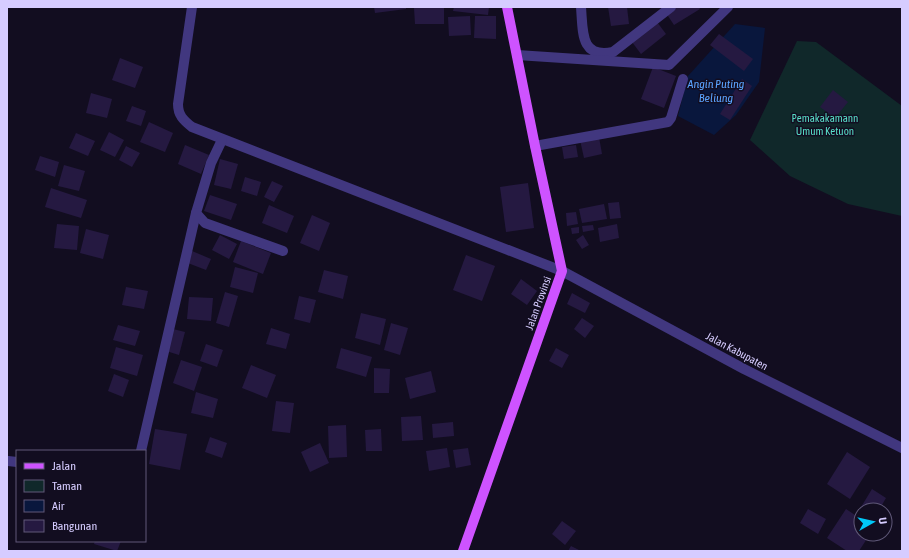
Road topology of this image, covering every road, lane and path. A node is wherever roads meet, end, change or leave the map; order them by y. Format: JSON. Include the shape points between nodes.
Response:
{"nodes":[{"id":1,"x":192,"y":7,"type":"edge"},
{"id":2,"x":507,"y":7,"type":"edge"},
{"id":3,"x":581,"y":7,"type":"edge"},
{"id":4,"x":728,"y":7,"type":"edge"},
{"id":5,"x":670,"y":8,"type":"edge"},
{"id":6,"x":517,"y":55,"type":"junction"},
{"id":7,"x":683,"y":79,"type":"dead end"},
{"id":8,"x":222,"y":140,"type":"junction"},
{"id":9,"x":534,"y":146,"type":"junction"},
{"id":10,"x":196,"y":213,"type":"junction"},
{"id":11,"x":284,"y":251,"type":"dead end"},
{"id":12,"x":562,"y":271,"type":"junction"},
{"id":13,"x":902,"y":448,"type":"edge"},
{"id":14,"x":142,"y":450,"type":"edge"},
{"id":15,"x":463,"y":551,"type":"edge"}],
"edges":[{"from":1,"to":8,"type":"street","name":"Jalan Kabupaten","via":[[178,112],[192,127]]},
{"from":2,"to":6,"type":"main road","name":"Jalan Provinsi"},
{"from":3,"to":5,"type":"street","via":[[584,40],[590,49],[605,54],[613,52]]},
{"from":4,"to":6,"type":"street","via":[[669,65]]},
{"from":6,"to":9,"type":"main road","name":"Jalan Provinsi"},
{"from":7,"to":9,"type":"street","via":[[668,122]]},
{"from":8,"to":10,"type":"street","via":[[211,163]]},
{"from":8,"to":12,"type":"street","name":"Jalan Kabupaten"},
{"from":9,"to":12,"type":"main road","name":"Jalan Provinsi"},
{"from":10,"to":11,"type":"street","via":[[205,223]]},
{"from":10,"to":14,"type":"street"},
{"from":12,"to":13,"type":"street","name":"Jalan Kabupaten","via":[[744,369]]},
{"from":12,"to":15,"type":"main road","name":"Jalan Provinsi"}]}
